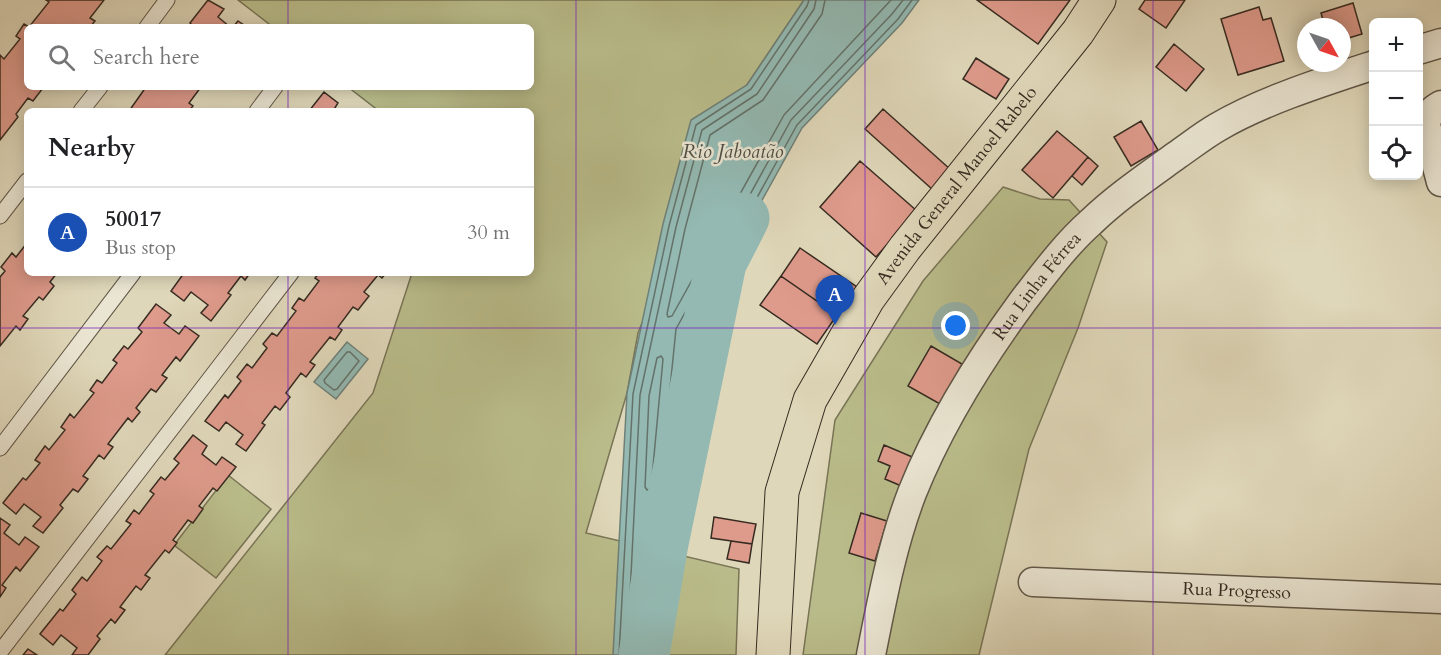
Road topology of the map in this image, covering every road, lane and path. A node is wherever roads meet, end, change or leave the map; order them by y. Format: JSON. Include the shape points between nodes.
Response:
{"nodes":[{"id":1,"x":167,"y":0,"type":"edge"},
{"id":2,"x":1099,"y":0,"type":"edge"},
{"id":3,"x":149,"y":24,"type":"edge"},
{"id":4,"x":1441,"y":43,"type":"edge"},
{"id":5,"x":1423,"y":49,"type":"edge"},
{"id":6,"x":1369,"y":67,"type":"edge"},
{"id":7,"x":98,"y":90,"type":"edge"},
{"id":8,"x":273,"y":90,"type":"edge"},
{"id":9,"x":83,"y":108,"type":"edge"},
{"id":10,"x":259,"y":108,"type":"edge"},
{"id":11,"x":1434,"y":111,"type":"edge"},
{"id":12,"x":1441,"y":182,"type":"edge"},
{"id":13,"x":24,"y":185,"type":"edge"},
{"id":14,"x":0,"y":216,"type":"edge"},
{"id":15,"x":132,"y":276,"type":"edge"},
{"id":16,"x":289,"y":276,"type":"edge"},
{"id":17,"x":0,"y":448,"type":"edge"},
{"id":18,"x":1033,"y":582,"type":"dead end"},
{"id":19,"x":1441,"y":599,"type":"edge"},
{"id":20,"x":0,"y":652,"type":"edge"},
{"id":21,"x":773,"y":655,"type":"edge"},
{"id":22,"x":871,"y":655,"type":"edge"}],
"edges":[{"from":1,"to":3,"type":"lane"},
{"from":2,"to":21,"type":"main road","name":"Avenida General Manoel Rabelo","via":[[1078,32],[904,248],[868,299],[810,400],[782,492]]},
{"from":4,"to":5,"type":"street"},
{"from":6,"to":22,"type":"street","name":"Rua Linha Férrea","via":[[1269,103],[1218,127],[1091,222],[1046,270],[969,380],[934,442],[911,495],[885,582]]},
{"from":7,"to":9,"type":"lane"},
{"from":8,"to":10,"type":"lane"},
{"from":11,"to":12,"type":"street","via":[[1427,131]]},
{"from":13,"to":14,"type":"lane"},
{"from":15,"to":17,"type":"lane"},
{"from":16,"to":20,"type":"lane"},
{"from":18,"to":19,"type":"street","name":"Rua Progresso"}]}
